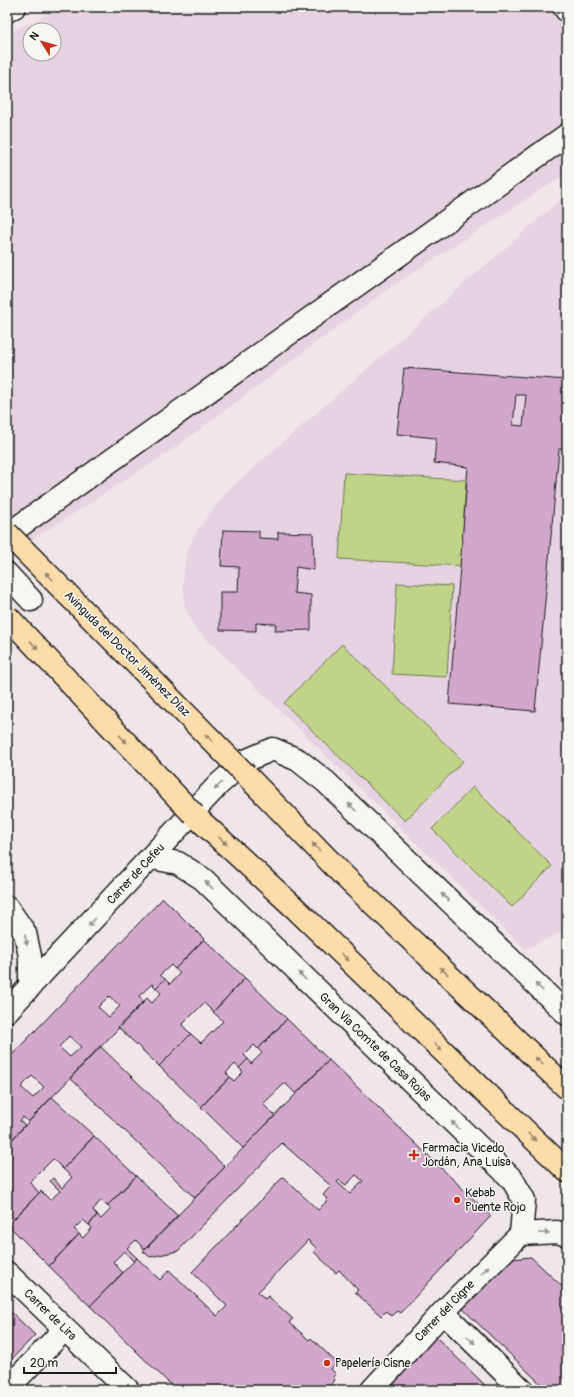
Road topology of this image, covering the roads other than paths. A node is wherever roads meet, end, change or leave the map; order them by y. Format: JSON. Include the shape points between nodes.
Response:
{"nodes":[{"id":1,"x":14,"y":7,"type":"edge"},
{"id":2,"x":564,"y":7,"type":"edge"},
{"id":3,"x":7,"y":11,"type":"edge"},
{"id":4,"x":567,"y":11,"type":"edge"},
{"id":5,"x":567,"y":135,"type":"edge"},
{"id":6,"x":7,"y":534,"type":"edge"},
{"id":7,"x":7,"y":574,"type":"edge"},
{"id":8,"x":31,"y":600,"type":"dead end"},
{"id":9,"x":7,"y":616,"type":"edge"},
{"id":10,"x":152,"y":858,"type":"junction"},
{"id":11,"x":7,"y":907,"type":"edge"},
{"id":12,"x":30,"y":987,"type":"junction"},
{"id":13,"x":7,"y":1011,"type":"edge"},
{"id":14,"x":567,"y":1014,"type":"edge"},
{"id":15,"x":567,"y":1088,"type":"edge"},
{"id":16,"x":567,"y":1171,"type":"edge"},
{"id":17,"x":520,"y":1234,"type":"junction"},
{"id":18,"x":567,"y":1235,"type":"edge"},
{"id":19,"x":7,"y":1273,"type":"edge"},
{"id":20,"x":443,"y":1312,"type":"junction"},
{"id":21,"x":65,"y":1328,"type":"junction"},
{"id":22,"x":7,"y":1389,"type":"edge"},
{"id":23,"x":128,"y":1390,"type":"edge"},
{"id":24,"x":372,"y":1390,"type":"edge"},
{"id":25,"x":522,"y":1390,"type":"edge"}],
"edges":[{"from":1,"to":3,"type":"street"},
{"from":2,"to":4,"type":"street"},
{"from":5,"to":6,"type":"street"},
{"from":15,"to":6,"type":"main road","name":"Avinguda del Doctor Jiménez Díaz","one_way":true,"bridge":true,"via":[[343,875]]},
{"from":7,"to":8,"type":"street"},
{"from":9,"to":16,"type":"main road","one_way":true,"bridge":true,"via":[[194,815],[297,910]]},
{"from":10,"to":12,"type":"street","name":"Carrer de Cefeu","one_way":true},
{"from":14,"to":10,"type":"street","name":"Carrer de Cefeu","one_way":true,"via":[[326,782],[298,760],[273,749],[246,761],[219,784]]},
{"from":17,"to":10,"type":"street","name":"Gran Via Comte de Casa Rojas","one_way":true,"via":[[524,1200],[512,1179],[203,879],[178,863]]},
{"from":11,"to":12,"type":"street","one_way":true,"via":[[25,933],[30,956]]},
{"from":12,"to":13,"type":"street","name":"Carrer de Cefeu"},
{"from":17,"to":18,"type":"street","one_way":true,"via":[[557,1232]]},
{"from":20,"to":17,"type":"street","name":"Carrer del Cigne","one_way":true},
{"from":19,"to":21,"type":"street","name":"Carrer de Lira"},
{"from":20,"to":24,"type":"street","name":"Carrer del Cigne"},
{"from":20,"to":25,"type":"street","one_way":true},
{"from":21,"to":22,"type":"street"},
{"from":21,"to":23,"type":"street","name":"Carrer de Lira"}]}
